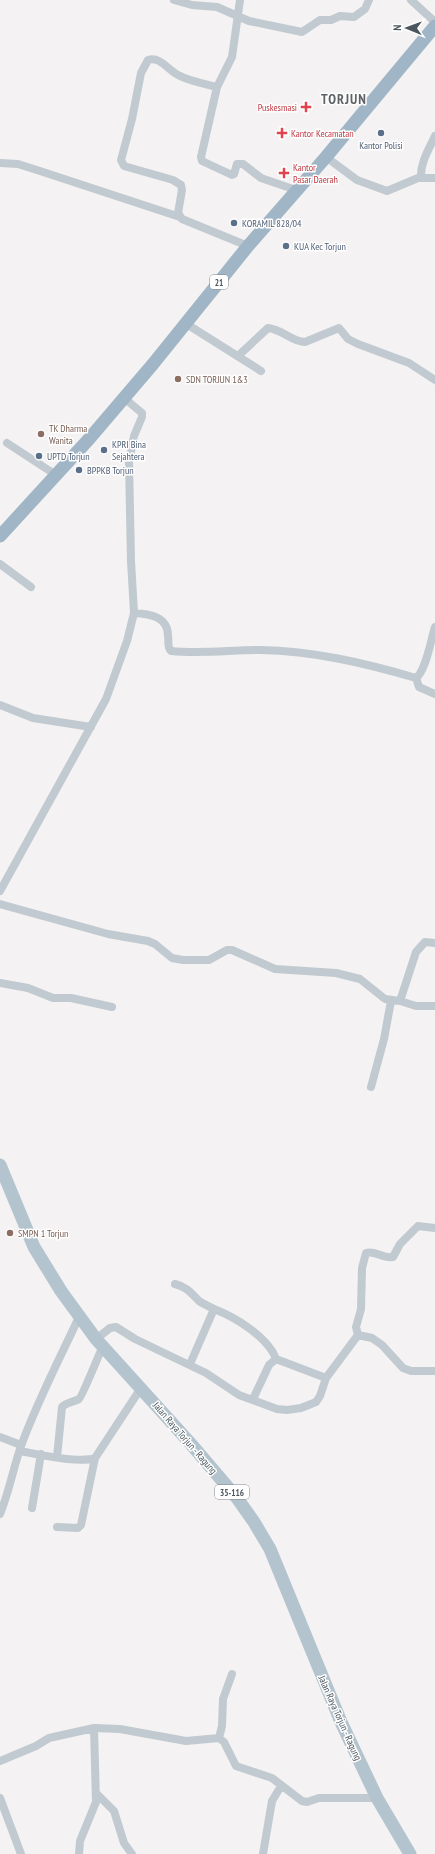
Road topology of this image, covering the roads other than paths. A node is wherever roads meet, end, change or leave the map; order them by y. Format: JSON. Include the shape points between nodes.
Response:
{"nodes":[{"id":1,"x":174,"y":0,"type":"edge"},
{"id":2,"x":240,"y":0,"type":"edge"},
{"id":3,"x":369,"y":0,"type":"edge"},
{"id":4,"x":411,"y":0,"type":"edge"},
{"id":5,"x":238,"y":17,"type":"junction"},
{"id":6,"x":435,"y":22,"type":"edge"},
{"id":7,"x":435,"y":26,"type":"edge"},
{"id":8,"x":217,"y":87,"type":"junction"},
{"id":9,"x":435,"y":136,"type":"edge"},
{"id":10,"x":326,"y":157,"type":"junction"},
{"id":11,"x":0,"y":163,"type":"edge"},
{"id":12,"x":421,"y":178,"type":"junction"},
{"id":13,"x":435,"y":178,"type":"edge"},
{"id":14,"x":296,"y":190,"type":"junction"},
{"id":15,"x":180,"y":217,"type":"junction"},
{"id":16,"x":248,"y":246,"type":"junction"},
{"id":17,"x":185,"y":323,"type":"junction"},
{"id":18,"x":238,"y":356,"type":"junction"},
{"id":19,"x":261,"y":372,"type":"dead end"},
{"id":20,"x":435,"y":380,"type":"edge"},
{"id":21,"x":124,"y":398,"type":"junction"},
{"id":22,"x":8,"y":443,"type":"dead end"},
{"id":23,"x":56,"y":475,"type":"junction"},
{"id":24,"x":0,"y":536,"type":"edge"},
{"id":25,"x":0,"y":564,"type":"edge"},
{"id":26,"x":31,"y":587,"type":"dead end"},
{"id":27,"x":134,"y":613,"type":"junction"},
{"id":28,"x":435,"y":627,"type":"edge"},
{"id":29,"x":416,"y":678,"type":"junction"},
{"id":30,"x":435,"y":694,"type":"edge"},
{"id":31,"x":0,"y":705,"type":"edge"},
{"id":32,"x":91,"y":727,"type":"junction"},
{"id":33,"x":0,"y":891,"type":"edge"},
{"id":34,"x":0,"y":904,"type":"edge"},
{"id":35,"x":435,"y":943,"type":"edge"},
{"id":36,"x":0,"y":983,"type":"edge"},
{"id":37,"x":391,"y":1001,"type":"junction"},
{"id":38,"x":400,"y":1001,"type":"junction"},
{"id":39,"x":435,"y":1006,"type":"edge"},
{"id":40,"x":112,"y":1007,"type":"dead end"},
{"id":41,"x":371,"y":1087,"type":"dead end"},
{"id":42,"x":0,"y":1165,"type":"edge"},
{"id":43,"x":435,"y":1228,"type":"edge"},
{"id":44,"x":175,"y":1284,"type":"dead end"},
{"id":45,"x":214,"y":1309,"type":"junction"},
{"id":46,"x":79,"y":1317,"type":"junction"},
{"id":47,"x":358,"y":1335,"type":"junction"},
{"id":48,"x":99,"y":1343,"type":"junction"},
{"id":49,"x":276,"y":1359,"type":"junction"},
{"id":50,"x":190,"y":1364,"type":"junction"},
{"id":51,"x":435,"y":1371,"type":"edge"},
{"id":52,"x":326,"y":1378,"type":"junction"},
{"id":53,"x":141,"y":1388,"type":"junction"},
{"id":54,"x":253,"y":1399,"type":"junction"},
{"id":55,"x":0,"y":1437,"type":"edge"},
{"id":56,"x":21,"y":1448,"type":"junction"},
{"id":57,"x":41,"y":1454,"type":"junction"},
{"id":58,"x":57,"y":1457,"type":"junction"},
{"id":59,"x":95,"y":1458,"type":"junction"},
{"id":60,"x":32,"y":1508,"type":"dead end"},
{"id":61,"x":0,"y":1514,"type":"edge"},
{"id":62,"x":57,"y":1527,"type":"dead end"},
{"id":63,"x":232,"y":1674,"type":"dead end"},
{"id":64,"x":94,"y":1728,"type":"junction"},
{"id":65,"x":219,"y":1738,"type":"junction"},
{"id":66,"x":0,"y":1761,"type":"edge"},
{"id":67,"x":281,"y":1786,"type":"junction"},
{"id":68,"x":97,"y":1794,"type":"junction"},
{"id":69,"x":0,"y":1798,"type":"edge"},
{"id":70,"x":377,"y":1798,"type":"junction"},
{"id":71,"x":21,"y":1854,"type":"edge"},
{"id":72,"x":79,"y":1854,"type":"edge"},
{"id":73,"x":132,"y":1854,"type":"edge"},
{"id":74,"x":264,"y":1854,"type":"edge"},
{"id":75,"x":410,"y":1854,"type":"edge"}],
"edges":[{"from":1,"to":5,"type":"street","via":[[192,5],[217,7]]},
{"from":2,"to":5,"type":"street"},
{"from":3,"to":5,"type":"street","via":[[365,9],[354,17],[340,16],[331,20],[320,20],[302,32]]},
{"from":4,"to":6,"type":"street"},
{"from":5,"to":8,"type":"street","via":[[232,57]]},
{"from":7,"to":10,"type":"highway","number":"21"},
{"from":8,"to":14,"type":"street","via":[[202,161],[232,175],[237,164],[243,164],[261,178]]},
{"from":8,"to":15,"type":"street","via":[[177,75],[162,63],[152,59],[144,64],[141,73],[121,160],[124,166],[172,180],[180,185],[182,190],[177,208]]},
{"from":9,"to":12,"type":"street","via":[[425,156]]},
{"from":10,"to":12,"type":"street","via":[[357,180],[387,191]]},
{"from":10,"to":14,"type":"highway","number":"21"},
{"from":11,"to":15,"type":"street","via":[[18,164]]},
{"from":12,"to":13,"type":"street"},
{"from":14,"to":16,"type":"highway","number":"21"},
{"from":15,"to":16,"type":"street"},
{"from":16,"to":17,"type":"highway","number":"21"},
{"from":17,"to":18,"type":"street"},
{"from":17,"to":21,"type":"highway","number":"21"},
{"from":18,"to":19,"type":"street"},
{"from":18,"to":20,"type":"street","via":[[268,328],[273,328],[300,342],[339,328],[348,339],[409,362]]},
{"from":21,"to":23,"type":"highway","number":"21"},
{"from":21,"to":27,"type":"street","via":[[142,413],[129,462]]},
{"from":22,"to":23,"type":"street"},
{"from":23,"to":24,"type":"highway","number":"21"},
{"from":25,"to":26,"type":"street"},
{"from":27,"to":29,"type":"street","via":[[153,615],[163,621],[168,628],[168,647],[171,651],[261,650],[302,653],[357,661]]},
{"from":27,"to":32,"type":"street","via":[[117,673]]},
{"from":28,"to":29,"type":"street","via":[[427,657]]},
{"from":29,"to":30,"type":"street","via":[[419,687]]},
{"from":31,"to":32,"type":"street","via":[[33,718]]},
{"from":32,"to":33,"type":"street"},
{"from":34,"to":37,"type":"street","via":[[108,934],[148,940],[172,958],[209,960],[232,950],[275,969],[336,973],[354,977]]},
{"from":35,"to":38,"type":"street","via":[[425,942],[416,952]]},
{"from":36,"to":40,"type":"street","via":[[28,988],[53,998],[70,998]]},
{"from":37,"to":38,"type":"street"},
{"from":37,"to":41,"type":"street"},
{"from":38,"to":39,"type":"street","via":[[416,1006]]},
{"from":42,"to":46,"type":"main road","name":"Jalan Raya Torjun - Ragung","number":"35-116","via":[[34,1248]]},
{"from":43,"to":47,"type":"street","via":[[418,1226],[400,1244],[393,1257],[366,1253],[362,1268],[361,1309],[356,1327]]},
{"from":44,"to":45,"type":"street","via":[[184,1286],[200,1301]]},
{"from":45,"to":49,"type":"street","via":[[251,1330],[271,1347]]},
{"from":45,"to":50,"type":"street"},
{"from":46,"to":48,"type":"main road","name":"Jalan Raya Torjun - Ragung","number":"35-116"},
{"from":46,"to":56,"type":"street","via":[[40,1399]]},
{"from":47,"to":51,"type":"street","via":[[372,1338],[382,1345],[402,1368]]},
{"from":47,"to":52,"type":"street"},
{"from":48,"to":50,"type":"street","via":[[110,1328],[116,1327]]},
{"from":48,"to":53,"type":"main road","name":"Jalan Raya Torjun - Ragung","number":"35-116"},
{"from":48,"to":58,"type":"street","via":[[80,1399],[62,1407]]},
{"from":49,"to":52,"type":"street"},
{"from":49,"to":54,"type":"street","via":[[269,1364]]},
{"from":50,"to":54,"type":"street","via":[[239,1395]]},
{"from":52,"to":54,"type":"street","via":[[316,1402],[301,1408],[277,1409]]},
{"from":53,"to":59,"type":"street"},
{"from":53,"to":70,"type":"main road","name":"Jalan Raya Torjun - Ragung","number":"35-116","via":[[248,1512],[283,1580],[330,1698]]},
{"from":55,"to":56,"type":"street"},
{"from":56,"to":57,"type":"street"},
{"from":56,"to":61,"type":"street"},
{"from":57,"to":58,"type":"street"},
{"from":57,"to":60,"type":"street"},
{"from":58,"to":59,"type":"street"},
{"from":59,"to":62,"type":"street","via":[[81,1525],[78,1528]]},
{"from":63,"to":65,"type":"street","via":[[223,1699]]},
{"from":64,"to":65,"type":"street","via":[[120,1729],[186,1741]]},
{"from":64,"to":66,"type":"street","via":[[49,1738]]},
{"from":64,"to":68,"type":"street"},
{"from":65,"to":67,"type":"street","via":[[224,1742],[236,1766],[272,1778]]},
{"from":67,"to":70,"type":"street","via":[[307,1802],[319,1798]]},
{"from":67,"to":74,"type":"street","via":[[272,1801]]},
{"from":68,"to":72,"type":"street","via":[[94,1810],[80,1841]]},
{"from":68,"to":73,"type":"street","via":[[114,1811],[124,1843]]},
{"from":69,"to":71,"type":"street"},
{"from":70,"to":75,"type":"main road","name":"Jalan Raya Torjun - Ragung","number":"35-116"}]}
